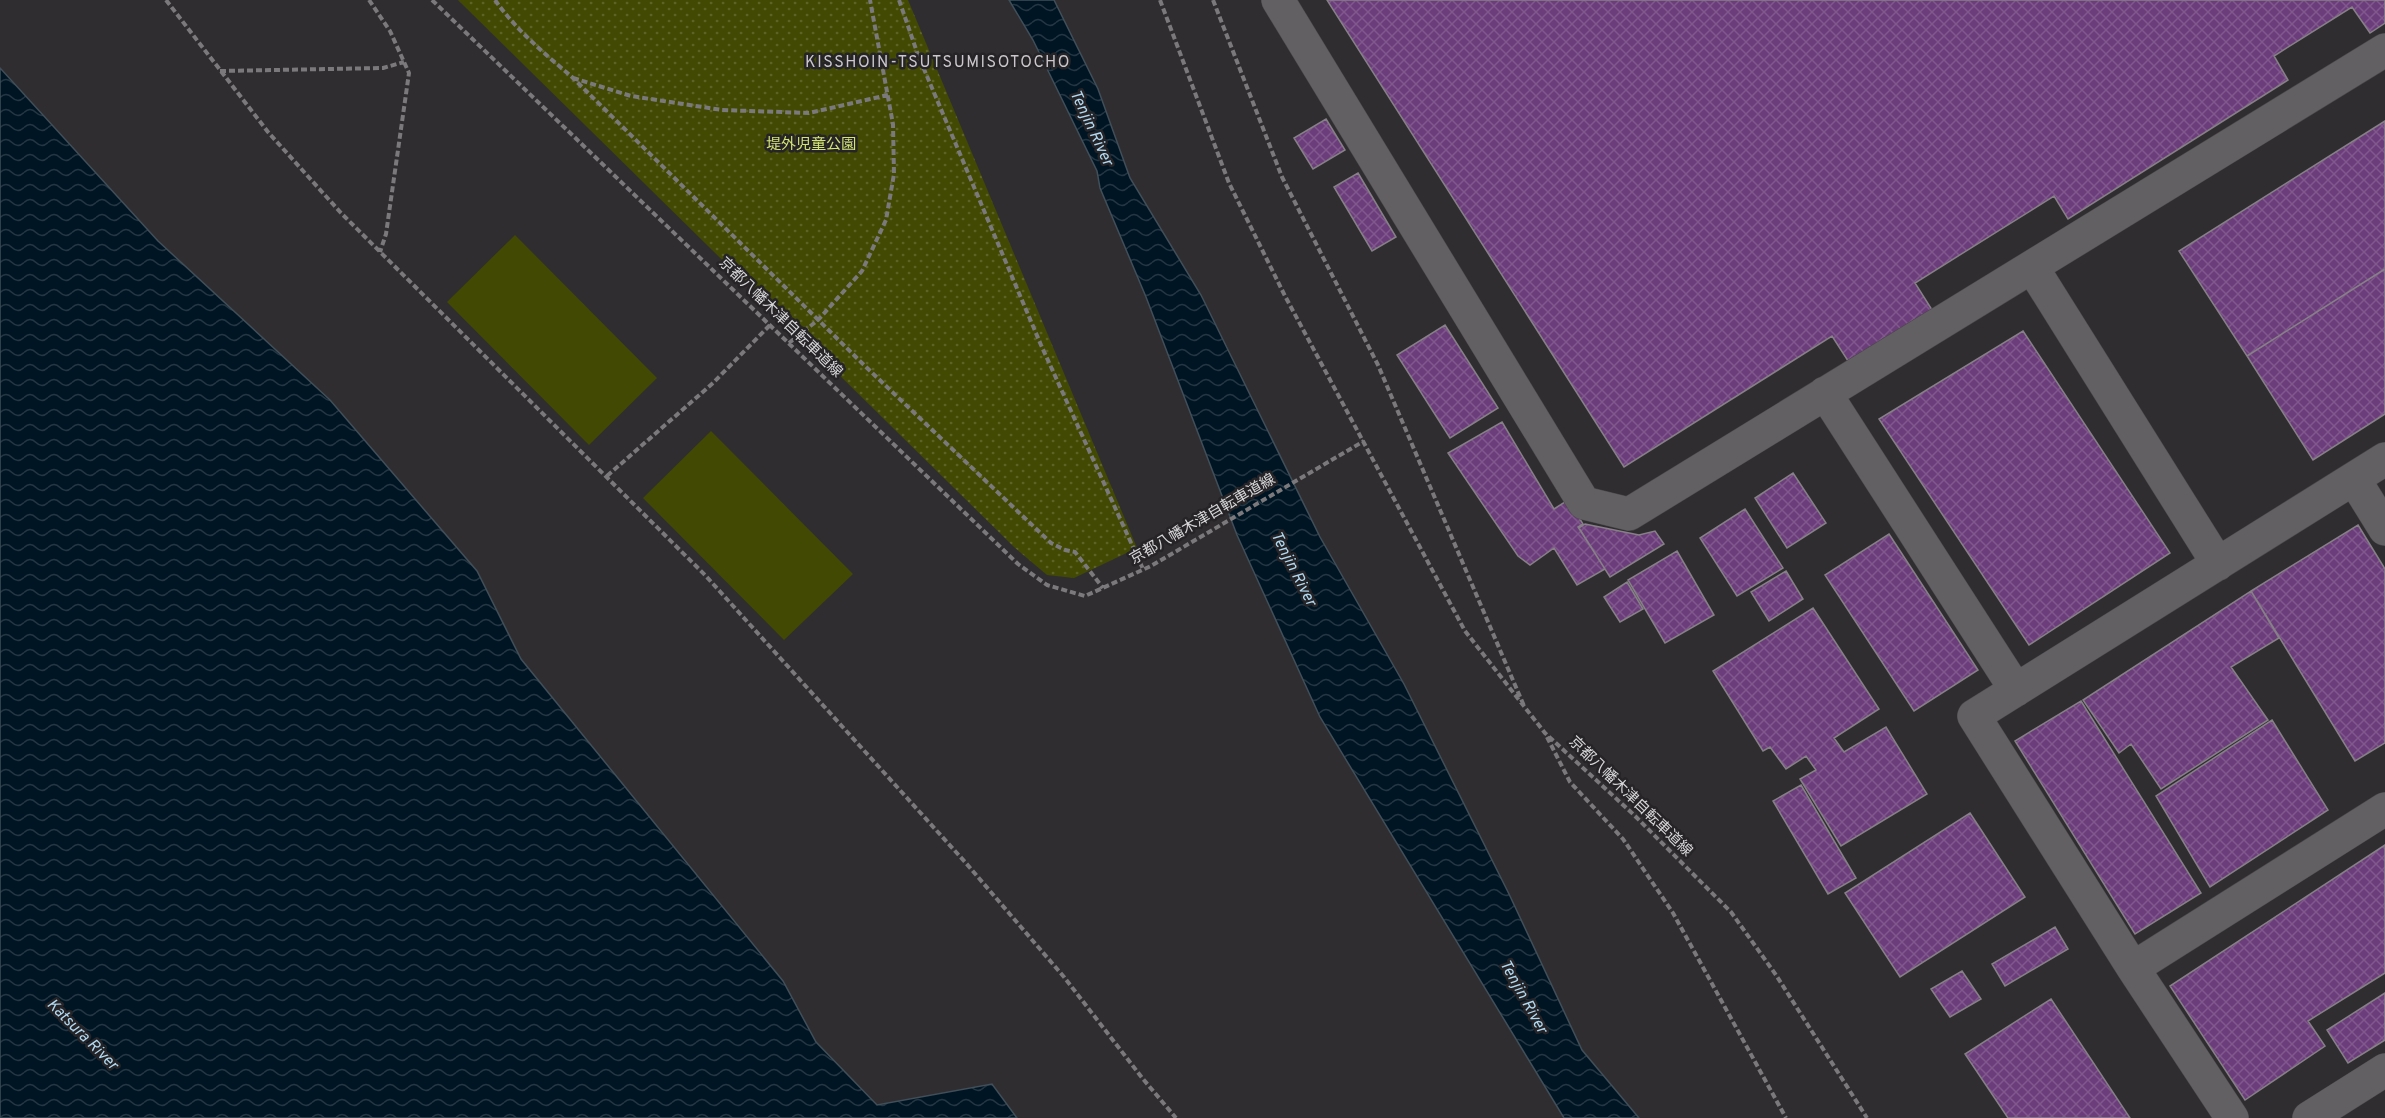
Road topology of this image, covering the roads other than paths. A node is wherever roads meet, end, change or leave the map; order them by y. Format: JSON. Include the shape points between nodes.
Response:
{"nodes":[{"id":1,"x":1278,"y":0,"type":"edge"},
{"id":2,"x":2385,"y":50,"type":"edge"},
{"id":3,"x":2032,"y":267,"type":"junction"},
{"id":4,"x":1826,"y":393,"type":"junction"},
{"id":5,"x":2385,"y":459,"type":"edge"},
{"id":6,"x":2354,"y":479,"type":"junction"},
{"id":7,"x":2385,"y":529,"type":"edge"},
{"id":8,"x":2218,"y":564,"type":"junction"},
{"id":9,"x":2016,"y":690,"type":"junction"},
{"id":10,"x":2385,"y":809,"type":"edge"},
{"id":11,"x":2133,"y":968,"type":"junction"},
{"id":12,"x":2385,"y":1070,"type":"edge"},
{"id":13,"x":2232,"y":1118,"type":"edge"},
{"id":14,"x":2309,"y":1118,"type":"edge"}],
"edges":[{"from":1,"to":4,"type":"lane","via":[[1584,502],[1629,514]]},
{"from":2,"to":3,"type":"lane"},
{"from":3,"to":4,"type":"lane"},
{"from":3,"to":8,"type":"lane"},
{"from":4,"to":9,"type":"lane"},
{"from":5,"to":6,"type":"lane"},
{"from":6,"to":7,"type":"lane"},
{"from":6,"to":8,"type":"lane"},
{"from":8,"to":9,"type":"lane"},
{"from":9,"to":11,"type":"lane","via":[[1974,716]]},
{"from":10,"to":11,"type":"lane"},
{"from":11,"to":13,"type":"lane"},
{"from":12,"to":14,"type":"lane"}]}
